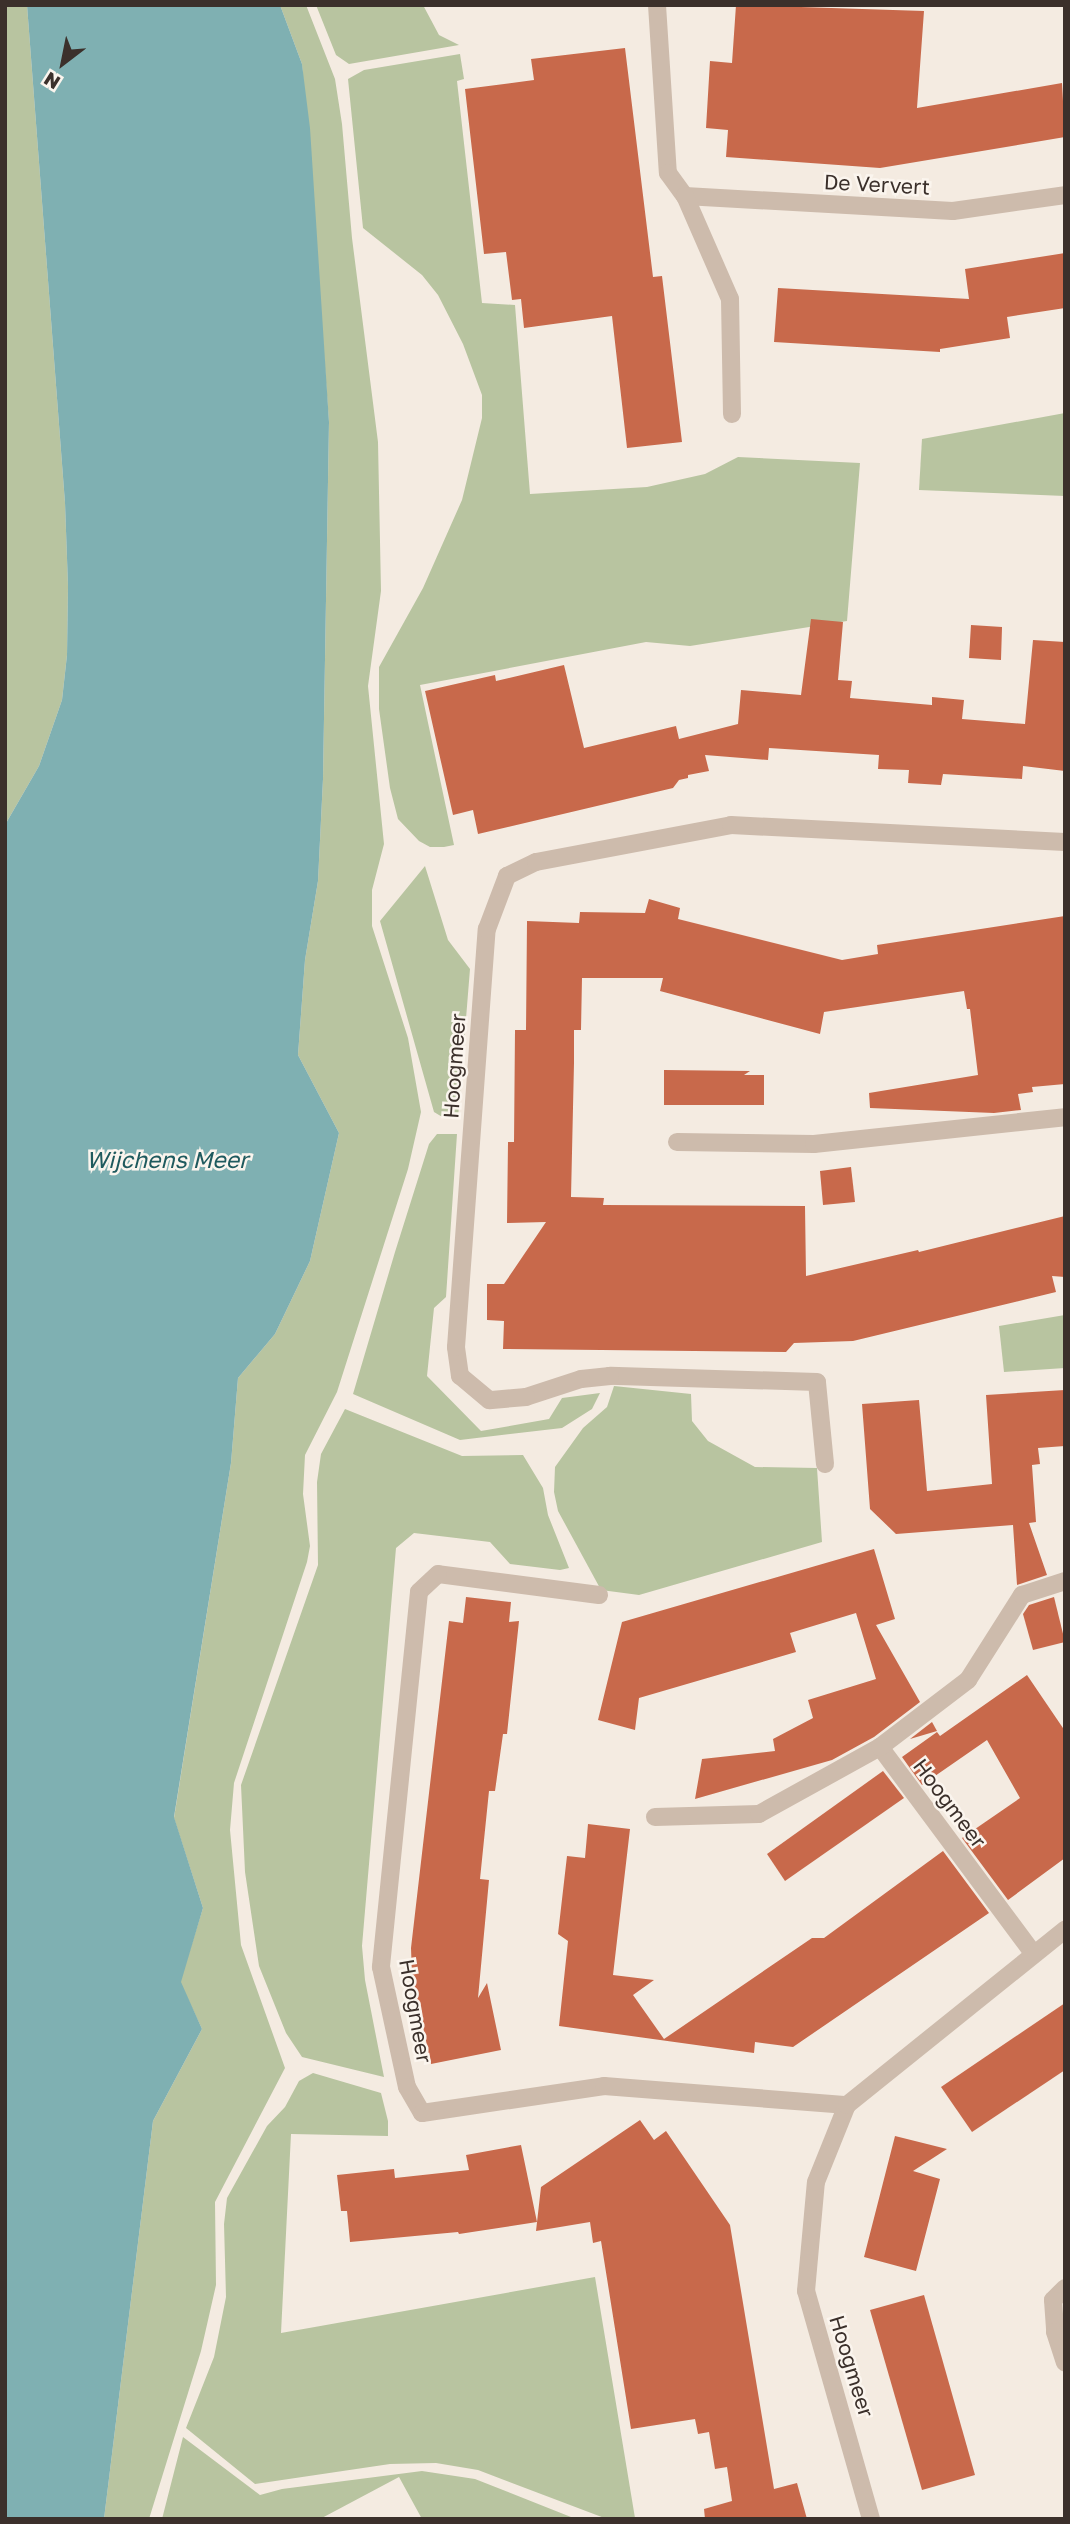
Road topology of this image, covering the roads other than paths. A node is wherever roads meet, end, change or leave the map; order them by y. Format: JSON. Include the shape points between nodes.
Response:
{"nodes":[{"id":1,"x":657,"y":5,"type":"edge"},
{"id":2,"x":1065,"y":195,"type":"edge"},
{"id":3,"x":685,"y":196,"type":"junction"},
{"id":4,"x":732,"y":414,"type":"dead end"},
{"id":5,"x":1065,"y":842,"type":"edge"},
{"id":6,"x":1065,"y":1117,"type":"edge"},
{"id":7,"x":677,"y":1142,"type":"dead end"},
{"id":8,"x":825,"y":1464,"type":"dead end"},
{"id":9,"x":1065,"y":1581,"type":"edge"},
{"id":10,"x":599,"y":1595,"type":"dead end"},
{"id":11,"x":880,"y":1747,"type":"junction"},
{"id":12,"x":655,"y":1817,"type":"dead end"},
{"id":13,"x":1065,"y":1930,"type":"edge"},
{"id":14,"x":1033,"y":1953,"type":"junction"},
{"id":15,"x":847,"y":2105,"type":"junction"},
{"id":16,"x":1065,"y":2288,"type":"edge"},
{"id":17,"x":1065,"y":2362,"type":"edge"},
{"id":18,"x":871,"y":2519,"type":"edge"}],
"edges":[{"from":1,"to":3,"type":"street","via":[[668,173]]},
{"from":2,"to":3,"type":"street","name":"De Ververt","via":[[953,211]]},
{"from":3,"to":4,"type":"street","via":[[730,299]]},
{"from":5,"to":8,"type":"street","name":"Hoogmeer","via":[[731,825],[536,862],[507,876],[487,929],[456,1347],[460,1376],[489,1400],[526,1397],[610,1376],[817,1382]]},
{"from":6,"to":7,"type":"street","via":[[814,1144]]},
{"from":9,"to":11,"type":"street","via":[[1022,1595],[968,1680]]},
{"from":10,"to":15,"type":"street","name":"Hoogmeer","via":[[438,1574],[419,1592],[381,1967],[407,2087],[422,2113],[604,2087]]},
{"from":11,"to":12,"type":"street","via":[[760,1814]]},
{"from":11,"to":14,"type":"street","name":"Hoogmeer"},
{"from":13,"to":14,"type":"street","name":"Hoogmeer"},
{"from":14,"to":15,"type":"street","name":"Hoogmeer"},
{"from":15,"to":18,"type":"street","name":"Hoogmeer","via":[[816,2182],[806,2291]]},
{"from":16,"to":17,"type":"street","via":[[1053,2300],[1055,2332]]}]}
